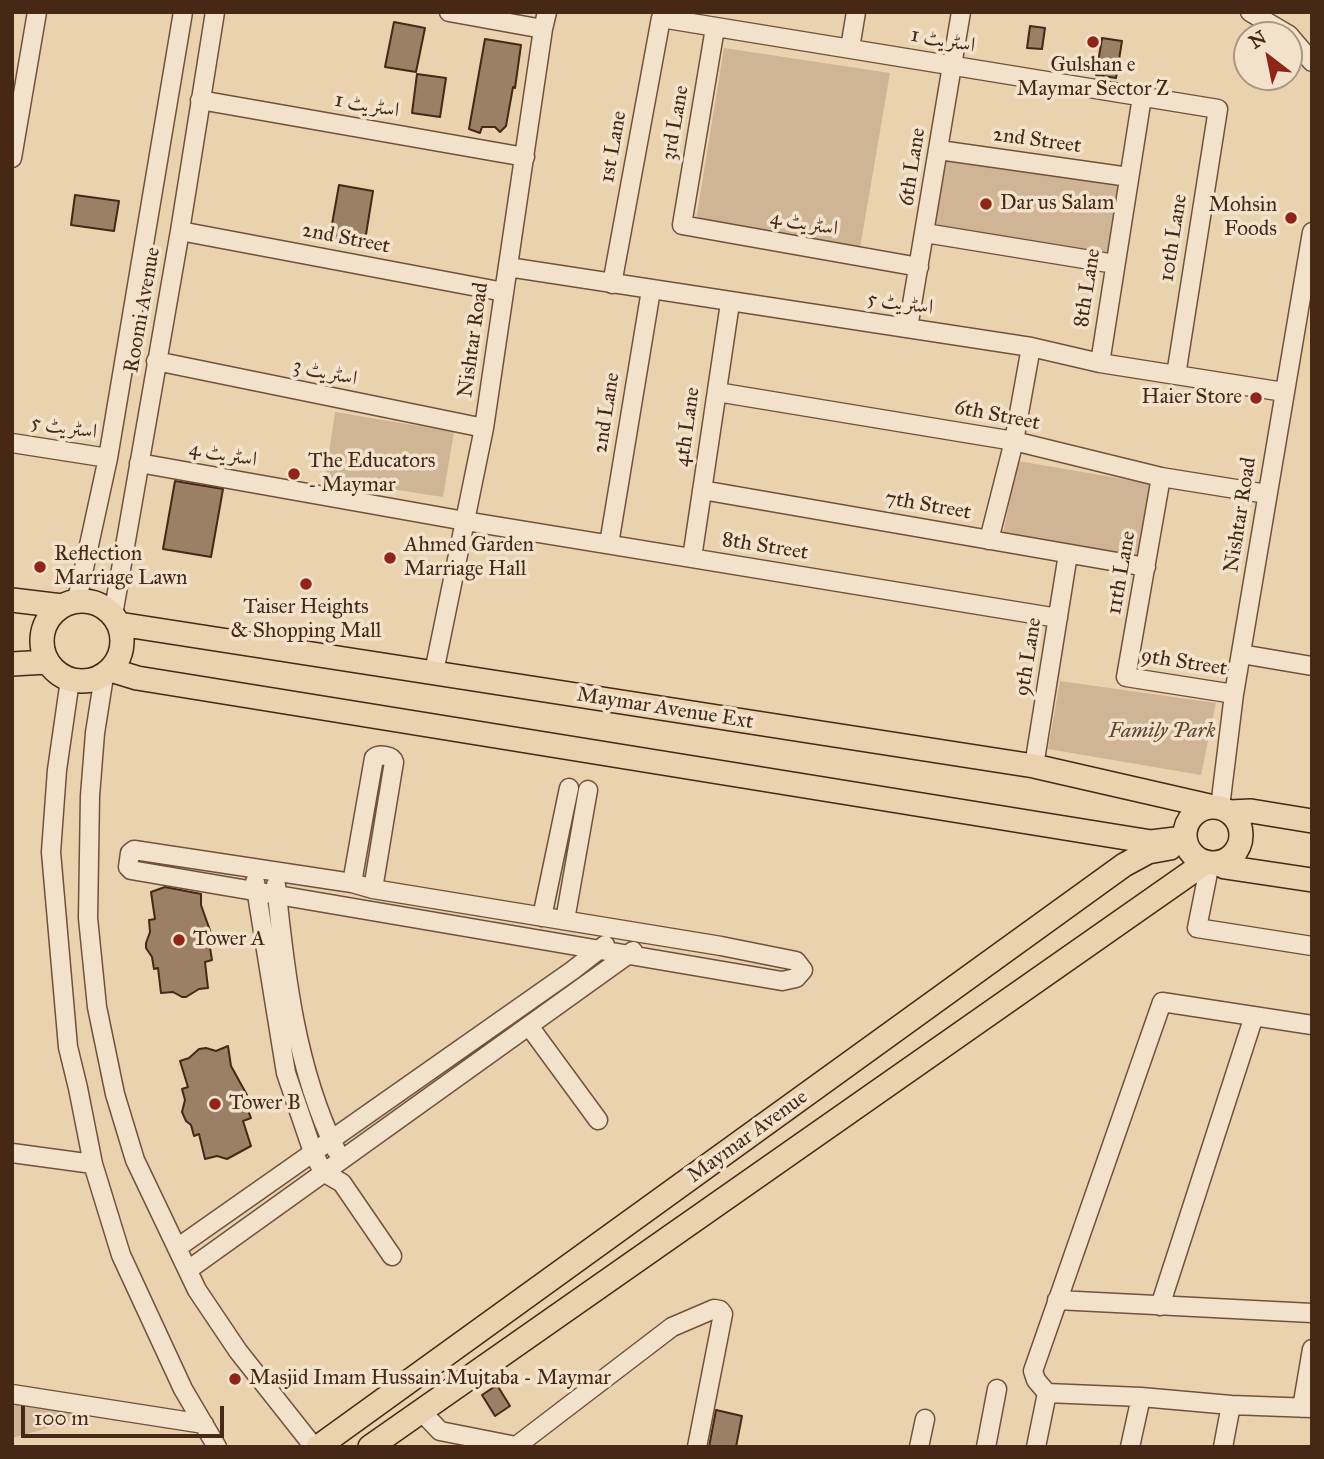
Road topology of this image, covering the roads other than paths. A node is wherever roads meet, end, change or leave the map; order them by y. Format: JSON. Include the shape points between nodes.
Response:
{"nodes":[{"id":1,"x":37,"y":12,"type":"edge"},
{"id":2,"x":183,"y":12,"type":"edge"},
{"id":3,"x":215,"y":12,"type":"edge"},
{"id":4,"x":449,"y":12,"type":"edge"},
{"id":5,"x":856,"y":12,"type":"edge"},
{"id":6,"x":961,"y":12,"type":"edge"},
{"id":7,"x":1250,"y":12,"type":"edge"},
{"id":8,"x":661,"y":18,"type":"joint"},
{"id":9,"x":545,"y":20,"type":"edge"},
{"id":10,"x":1265,"y":21,"type":"edge"},
{"id":11,"x":715,"y":28,"type":"junction"},
{"id":12,"x":850,"y":48,"type":"junction"},
{"id":13,"x":951,"y":66,"type":"junction"},
{"id":14,"x":1142,"y":97,"type":"junction"},
{"id":15,"x":200,"y":100,"type":"junction"},
{"id":16,"x":1218,"y":109,"type":"joint"},
{"id":17,"x":939,"y":150,"type":"junction"},
{"id":18,"x":525,"y":157,"type":"junction"},
{"id":19,"x":12,"y":158,"type":"edge"},
{"id":20,"x":1129,"y":177,"type":"junction"},
{"id":21,"x":682,"y":225,"type":"joint"},
{"id":22,"x":180,"y":231,"type":"junction"},
{"id":23,"x":1312,"y":232,"type":"edge"},
{"id":24,"x":925,"y":233,"type":"junction"},
{"id":25,"x":1115,"y":264,"type":"junction"},
{"id":26,"x":508,"y":267,"type":"junction"},
{"id":27,"x":919,"y":267,"type":"junction"},
{"id":28,"x":612,"y":284,"type":"junction"},
{"id":29,"x":651,"y":290,"type":"junction"},
{"id":30,"x":504,"y":292,"type":"junction"},
{"id":31,"x":730,"y":303,"type":"junction"},
{"id":32,"x":908,"y":328,"type":"junction"},
{"id":33,"x":1031,"y":348,"type":"junction"},
{"id":34,"x":156,"y":361,"type":"junction"},
{"id":35,"x":1100,"y":363,"type":"junction"},
{"id":36,"x":1175,"y":375,"type":"junction"},
{"id":37,"x":716,"y":392,"type":"junction"},
{"id":38,"x":1284,"y":392,"type":"junction"},
{"id":39,"x":484,"y":428,"type":"junction"},
{"id":40,"x":1014,"y":441,"type":"junction"},
{"id":41,"x":12,"y":443,"type":"edge"},
{"id":42,"x":108,"y":458,"type":"junction"},
{"id":43,"x":139,"y":463,"type":"junction"},
{"id":44,"x":1161,"y":477,"type":"junction"},
{"id":45,"x":702,"y":490,"type":"junction"},
{"id":46,"x":1267,"y":494,"type":"junction"},
{"id":47,"x":465,"y":521,"type":"junction"},
{"id":48,"x":989,"y":540,"type":"junction"},
{"id":49,"x":608,"y":544,"type":"junction"},
{"id":50,"x":1068,"y":554,"type":"junction"},
{"id":51,"x":692,"y":558,"type":"junction"},
{"id":52,"x":1146,"y":567,"type":"junction"},
{"id":53,"x":12,"y":600,"type":"edge"},
{"id":54,"x":69,"y":603,"type":"junction"},
{"id":55,"x":1058,"y":618,"type":"junction"},
{"id":56,"x":116,"y":620,"type":"junction"},
{"id":57,"x":1241,"y":654,"type":"junction"},
{"id":58,"x":47,"y":662,"type":"junction"},
{"id":59,"x":12,"y":664,"type":"edge"},
{"id":60,"x":1312,"y":666,"type":"edge"},
{"id":61,"x":434,"y":672,"type":"junction"},
{"id":62,"x":107,"y":673,"type":"junction"},
{"id":63,"x":1126,"y":677,"type":"joint"},
{"id":64,"x":70,"y":680,"type":"junction"},
{"id":65,"x":1234,"y":694,"type":"junction"},
{"id":66,"x":1034,"y":766,"type":"junction"},
{"id":67,"x":569,"y":788,"type":"dead end"},
{"id":68,"x":588,"y":790,"type":"dead end"},
{"id":69,"x":1220,"y":808,"type":"junction"},
{"id":70,"x":1312,"y":821,"type":"edge"},
{"id":71,"x":1185,"y":841,"type":"junction"},
{"id":72,"x":1211,"y":863,"type":"junction"},
{"id":73,"x":252,"y":869,"type":"junction"},
{"id":74,"x":275,"y":872,"type":"junction"},
{"id":75,"x":1312,"y":880,"type":"edge"},
{"id":76,"x":352,"y":883,"type":"junction"},
{"id":77,"x":373,"y":890,"type":"junction"},
{"id":78,"x":257,"y":891,"type":"junction"},
{"id":79,"x":277,"y":894,"type":"junction"},
{"id":80,"x":542,"y":916,"type":"junction"},
{"id":81,"x":565,"y":920,"type":"junction"},
{"id":82,"x":621,"y":930,"type":"junction"},
{"id":83,"x":652,"y":936,"type":"junction"},
{"id":84,"x":1312,"y":946,"type":"edge"},
{"id":85,"x":601,"y":949,"type":"junction"},
{"id":86,"x":629,"y":954,"type":"junction"},
{"id":87,"x":1254,"y":1016,"type":"junction"},
{"id":88,"x":1312,"y":1025,"type":"edge"},
{"id":89,"x":529,"y":1026,"type":"junction"},
{"id":90,"x":598,"y":1120,"type":"dead end"},
{"id":91,"x":331,"y":1140,"type":"junction"},
{"id":92,"x":313,"y":1152,"type":"junction"},
{"id":93,"x":12,"y":1153,"type":"edge"},
{"id":94,"x":341,"y":1159,"type":"junction"},
{"id":95,"x":93,"y":1164,"type":"junction"},
{"id":96,"x":323,"y":1172,"type":"junction"},
{"id":97,"x":342,"y":1183,"type":"junction"},
{"id":98,"x":177,"y":1248,"type":"junction"},
{"id":99,"x":392,"y":1256,"type":"dead end"},
{"id":100,"x":187,"y":1270,"type":"junction"},
{"id":101,"x":1057,"y":1300,"type":"junction"},
{"id":102,"x":1160,"y":1306,"type":"junction"},
{"id":103,"x":1312,"y":1313,"type":"edge"},
{"id":104,"x":1312,"y":1349,"type":"edge"},
{"id":105,"x":997,"y":1390,"type":"dead end"},
{"id":106,"x":1048,"y":1393,"type":"junction"},
{"id":107,"x":12,"y":1394,"type":"edge"},
{"id":108,"x":1141,"y":1397,"type":"junction"},
{"id":109,"x":1231,"y":1405,"type":"junction"},
{"id":110,"x":1307,"y":1408,"type":"edge"},
{"id":111,"x":420,"y":1410,"type":"junction"},
{"id":112,"x":925,"y":1419,"type":"dead end"},
{"id":113,"x":204,"y":1424,"type":"junction"},
{"id":114,"x":517,"y":1446,"type":"edge"},
{"id":115,"x":217,"y":1447,"type":"edge"},
{"id":116,"x":316,"y":1447,"type":"edge"},
{"id":117,"x":370,"y":1447,"type":"edge"},
{"id":118,"x":697,"y":1447,"type":"edge"},
{"id":119,"x":919,"y":1447,"type":"edge"},
{"id":120,"x":986,"y":1447,"type":"edge"},
{"id":121,"x":1036,"y":1447,"type":"edge"},
{"id":122,"x":1130,"y":1447,"type":"edge"},
{"id":123,"x":1223,"y":1447,"type":"edge"}],
"edges":[{"from":1,"to":19,"type":"street"},
{"from":2,"to":42,"type":"street","name":"Roomi Avenue"},
{"from":3,"to":15,"type":"street","name":"Roomi Avenue"},
{"from":4,"to":9,"type":"street"},
{"from":5,"to":12,"type":"street"},
{"from":6,"to":13,"type":"street","name":"6th Lane"},
{"from":7,"to":10,"type":"street"},
{"from":8,"to":11,"type":"street","name":"اسٹریٹ 1"},
{"from":8,"to":28,"type":"street","name":"1st Lane"},
{"from":9,"to":18,"type":"street","name":"Nishtar Road"},
{"from":11,"to":12,"type":"street","name":"اسٹریٹ 1"},
{"from":11,"to":21,"type":"street","name":"3rd Lane"},
{"from":12,"to":13,"type":"street","name":"اسٹریٹ 1"},
{"from":13,"to":14,"type":"street","name":"اسٹریٹ 1"},
{"from":13,"to":17,"type":"street","name":"6th Lane"},
{"from":14,"to":16,"type":"street","name":"اسٹریٹ 1"},
{"from":14,"to":20,"type":"street","name":"8th Lane"},
{"from":15,"to":18,"type":"street","name":"اسٹریٹ 1"},
{"from":15,"to":22,"type":"street","name":"Roomi Avenue"},
{"from":16,"to":36,"type":"street","name":"10th Lane"},
{"from":17,"to":20,"type":"street","name":"2nd Street"},
{"from":17,"to":24,"type":"street","name":"6th Lane"},
{"from":18,"to":26,"type":"street","name":"Nishtar Road"},
{"from":20,"to":25,"type":"street","name":"8th Lane"},
{"from":21,"to":27,"type":"street","name":"اسٹریٹ 4"},
{"from":22,"to":30,"type":"street","name":"2nd Street"},
{"from":22,"to":34,"type":"street","name":"Roomi Avenue"},
{"from":23,"to":38,"type":"street","name":"Nishtar Road"},
{"from":24,"to":25,"type":"street"},
{"from":24,"to":27,"type":"street","name":"6th Lane"},
{"from":25,"to":35,"type":"street","name":"8th Lane"},
{"from":26,"to":28,"type":"street","name":"اسٹریٹ 5"},
{"from":26,"to":30,"type":"street","name":"Nishtar Road"},
{"from":27,"to":32,"type":"street","name":"6th Lane"},
{"from":28,"to":29,"type":"street","name":"اسٹریٹ 5"},
{"from":29,"to":31,"type":"street","name":"اسٹریٹ 5"},
{"from":29,"to":49,"type":"street","name":"2nd Lane"},
{"from":30,"to":39,"type":"street","name":"Nishtar Road"},
{"from":31,"to":32,"type":"street","name":"اسٹریٹ 5"},
{"from":31,"to":37,"type":"street","name":"4th Lane"},
{"from":32,"to":33,"type":"street","name":"اسٹریٹ 5"},
{"from":33,"to":35,"type":"street","name":"اسٹریٹ 5"},
{"from":33,"to":40,"type":"street"},
{"from":34,"to":39,"type":"street","name":"اسٹریٹ 3"},
{"from":34,"to":43,"type":"street","name":"Roomi Avenue"},
{"from":35,"to":36,"type":"street","name":"اسٹریٹ 5"},
{"from":36,"to":38,"type":"street","name":"اسٹریٹ 5"},
{"from":37,"to":40,"type":"street","name":"6th Street"},
{"from":37,"to":45,"type":"street","name":"4th Lane"},
{"from":38,"to":46,"type":"street","name":"Nishtar Road"},
{"from":39,"to":47,"type":"street","name":"Nishtar Road"},
{"from":40,"to":44,"type":"street","name":"6th Street"},
{"from":40,"to":48,"type":"street"},
{"from":41,"to":42,"type":"street","name":"اسٹریٹ 5"},
{"from":42,"to":54,"type":"street","name":"Roomi Avenue","via":[[79,592]]},
{"from":43,"to":47,"type":"street","name":"اسٹریٹ 4"},
{"from":43,"to":56,"type":"street","name":"Roomi Avenue"},
{"from":44,"to":46,"type":"street","name":"6th Street"},
{"from":44,"to":52,"type":"street","name":"11th Lane"},
{"from":45,"to":48,"type":"street","name":"7th Street"},
{"from":45,"to":51,"type":"street","name":"4th Lane"},
{"from":46,"to":57,"type":"street","name":"Nishtar Road"},
{"from":47,"to":49,"type":"street","name":"8th Street"},
{"from":47,"to":61,"type":"street","name":"Nishtar Road"},
{"from":48,"to":50,"type":"street","name":"7th Street"},
{"from":49,"to":51,"type":"street","name":"8th Street"},
{"from":50,"to":52,"type":"street","name":"7th Street"},
{"from":50,"to":55,"type":"street","name":"9th Lane"},
{"from":51,"to":55,"type":"street","name":"8th Street"},
{"from":52,"to":63,"type":"street","name":"11th Lane"},
{"from":53,"to":54,"type":"main road"},
{"from":54,"to":56,"type":"main road","via":[[89,601]]},
{"from":54,"to":58,"type":"main road","via":[[50,616],[43,631],[41,647]]},
{"from":55,"to":66,"type":"street","name":"9th Lane"},
{"from":56,"to":61,"type":"main road","name":"Maymar Avenue Ext"},
{"from":56,"to":62,"type":"main road","via":[[123,640],[120,656]]},
{"from":57,"to":60,"type":"street"},
{"from":57,"to":65,"type":"street","name":"Nishtar Road"},
{"from":58,"to":59,"type":"main road"},
{"from":58,"to":64,"type":"main road"},
{"from":61,"to":66,"type":"main road","name":"Maymar Avenue Ext"},
{"from":62,"to":64,"type":"main road","via":[[88,682]]},
{"from":62,"to":71,"type":"main road","via":[[1151,842]]},
{"from":62,"to":98,"type":"street","via":[[95,733],[90,796],[88,918],[97,1007],[114,1094],[135,1160]]},
{"from":63,"to":65,"type":"street","name":"9th Street"},
{"from":64,"to":95,"type":"street","via":[[51,852],[68,1047]]},
{"from":65,"to":69,"type":"street","name":"Nishtar Road"},
{"from":66,"to":69,"type":"main road","name":"Maymar Avenue Ext"},
{"from":67,"to":80,"type":"street"},
{"from":68,"to":81,"type":"street"},
{"from":69,"to":70,"type":"main road","name":"Maymar Avenue Ext"},
{"from":69,"to":71,"type":"main road","via":[[1198,810],[1190,817]]},
{"from":69,"to":72,"type":"main road","via":[[1238,820],[1240,842],[1227,859]]},
{"from":71,"to":72,"type":"main road","via":[[1196,858]]},
{"from":71,"to":116,"type":"main road","name":"Maymar Avenue","via":[[1124,865]]},
{"from":72,"to":75,"type":"main road"},
{"from":72,"to":84,"type":"street","via":[[1198,928]]},
{"from":72,"to":111,"type":"main road","name":"Maymar Avenue"},
{"from":73,"to":74,"type":"street"},
{"from":73,"to":78,"type":"street"},
{"from":73,"to":78,"type":"street","via":[[134,850],[127,863],[131,870]]},
{"from":74,"to":76,"type":"street"},
{"from":74,"to":79,"type":"street"},
{"from":76,"to":77,"type":"street"},
{"from":76,"to":77,"type":"street","via":[[374,758],[390,757],[394,762]]},
{"from":77,"to":80,"type":"street"},
{"from":78,"to":79,"type":"street"},
{"from":78,"to":92,"type":"street","via":[[286,1073]]},
{"from":79,"to":85,"type":"street"},
{"from":79,"to":91,"type":"street","via":[[305,1066]]},
{"from":80,"to":81,"type":"street"},
{"from":81,"to":82,"type":"street"},
{"from":82,"to":83,"type":"street"},
{"from":82,"to":85,"type":"street"},
{"from":83,"to":86,"type":"street"},
{"from":83,"to":86,"type":"street","via":[[796,961],[803,970],[796,978],[782,981]]},
{"from":85,"to":86,"type":"street"},
{"from":85,"to":91,"type":"street"},
{"from":86,"to":89,"type":"street"},
{"from":87,"to":88,"type":"street"},
{"from":87,"to":101,"type":"street","via":[[1163,1002]]},
{"from":87,"to":102,"type":"street"},
{"from":89,"to":90,"type":"street"},
{"from":89,"to":94,"type":"street"},
{"from":91,"to":92,"type":"street"},
{"from":91,"to":94,"type":"street"},
{"from":92,"to":96,"type":"street"},
{"from":92,"to":98,"type":"street"},
{"from":93,"to":95,"type":"street"},
{"from":94,"to":96,"type":"street"},
{"from":94,"to":97,"type":"street"},
{"from":95,"to":113,"type":"street","via":[[121,1255]]},
{"from":96,"to":97,"type":"street"},
{"from":96,"to":100,"type":"street"},
{"from":97,"to":99,"type":"street"},
{"from":98,"to":100,"type":"street"},
{"from":100,"to":116,"type":"street","via":[[238,1351]]},
{"from":101,"to":102,"type":"street"},
{"from":101,"to":106,"type":"street","via":[[1033,1371]]},
{"from":102,"to":103,"type":"street"},
{"from":104,"to":110,"type":"street"},
{"from":105,"to":120,"type":"street"},
{"from":106,"to":108,"type":"street"},
{"from":106,"to":121,"type":"street"},
{"from":107,"to":113,"type":"street"},
{"from":108,"to":109,"type":"street"},
{"from":108,"to":122,"type":"street"},
{"from":109,"to":110,"type":"street"},
{"from":109,"to":123,"type":"street"},
{"from":111,"to":114,"type":"street","via":[[440,1431]]},
{"from":111,"to":117,"type":"main road","name":"Maymar Avenue"},
{"from":112,"to":119,"type":"street"},
{"from":113,"to":115,"type":"street"},
{"from":114,"to":118,"type":"street","via":[[672,1327],[714,1309],[723,1314]]}]}
